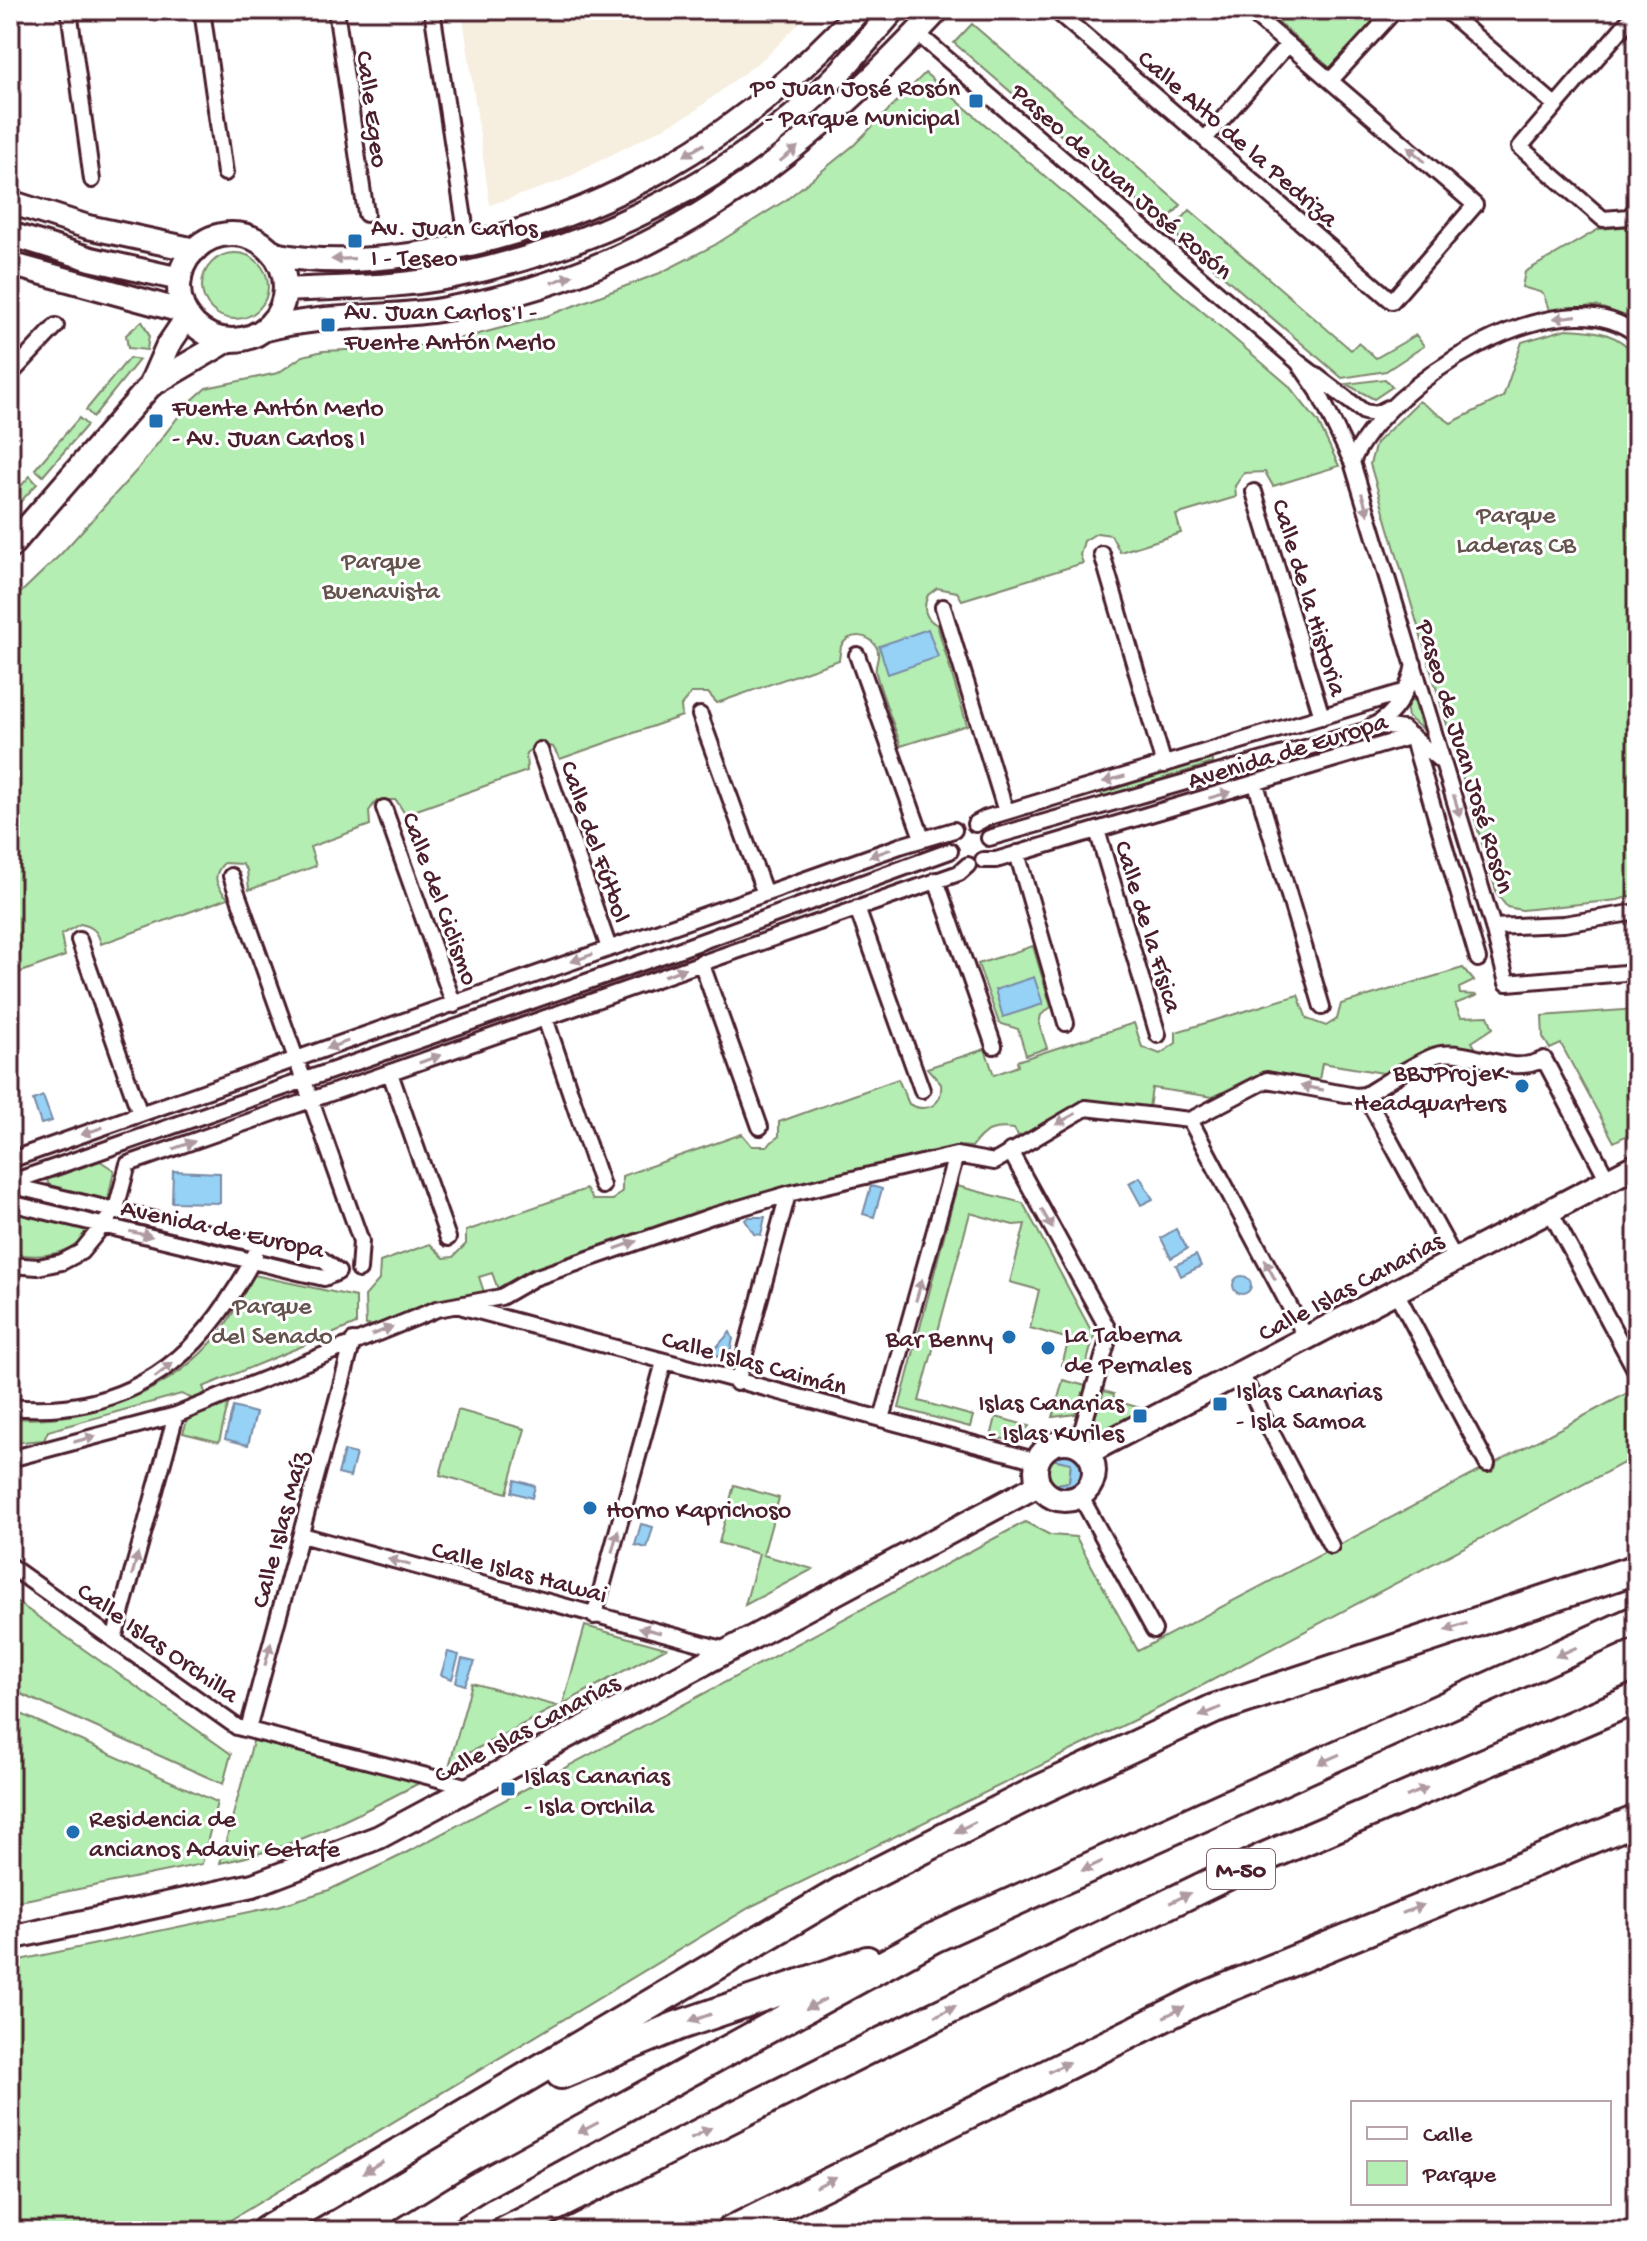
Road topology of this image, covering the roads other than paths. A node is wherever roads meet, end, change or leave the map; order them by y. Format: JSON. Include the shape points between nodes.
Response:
{"nodes":[{"id":1,"x":69,"y":10,"type":"edge"},
{"id":2,"x":202,"y":10,"type":"edge"},
{"id":3,"x":336,"y":10,"type":"edge"},
{"id":4,"x":432,"y":10,"type":"edge"},
{"id":5,"x":859,"y":10,"type":"edge"},
{"id":6,"x":894,"y":10,"type":"edge"},
{"id":7,"x":938,"y":10,"type":"edge"},
{"id":8,"x":1055,"y":10,"type":"edge"},
{"id":9,"x":1248,"y":10,"type":"edge"},
{"id":10,"x":1395,"y":10,"type":"edge"},
{"id":11,"x":1445,"y":10,"type":"edge"},
{"id":12,"x":1637,"y":11,"type":"edge"},
{"id":13,"x":917,"y":33,"type":"junction"},
{"id":14,"x":1288,"y":44,"type":"junction"},
{"id":15,"x":1331,"y":80,"type":"junction"},
{"id":16,"x":1555,"y":105,"type":"junction"},
{"id":17,"x":1205,"y":139,"type":"junction"},
{"id":18,"x":225,"y":173,"type":"dead end"},
{"id":19,"x":92,"y":180,"type":"dead end"},
{"id":20,"x":10,"y":202,"type":"edge"},
{"id":21,"x":1637,"y":208,"type":"edge"},
{"id":22,"x":366,"y":214,"type":"dead end"},
{"id":23,"x":10,"y":234,"type":"edge"},
{"id":24,"x":468,"y":245,"type":"junction"},
{"id":25,"x":195,"y":250,"type":"junction"},
{"id":26,"x":274,"y":254,"type":"junction"},
{"id":27,"x":10,"y":264,"type":"edge"},
{"id":28,"x":180,"y":279,"type":"junction"},
{"id":29,"x":285,"y":290,"type":"junction"},
{"id":30,"x":156,"y":305,"type":"junction"},
{"id":31,"x":186,"y":314,"type":"junction"},
{"id":32,"x":56,"y":326,"type":"dead end"},
{"id":33,"x":266,"y":329,"type":"junction"},
{"id":34,"x":1637,"y":335,"type":"edge"},
{"id":35,"x":227,"y":341,"type":"junction"},
{"id":36,"x":167,"y":347,"type":"junction"},
{"id":37,"x":1298,"y":362,"type":"junction"},
{"id":38,"x":10,"y":375,"type":"edge"},
{"id":39,"x":150,"y":386,"type":"junction"},
{"id":40,"x":1388,"y":408,"type":"junction"},
{"id":41,"x":1352,"y":462,"type":"junction"},
{"id":42,"x":1254,"y":492,"type":"dead end"},
{"id":43,"x":10,"y":547,"type":"edge"},
{"id":44,"x":1102,"y":554,"type":"dead end"},
{"id":45,"x":943,"y":607,"type":"dead end"},
{"id":46,"x":857,"y":655,"type":"dead end"},
{"id":47,"x":1414,"y":663,"type":"junction"},
{"id":48,"x":1401,"y":697,"type":"junction"},
{"id":49,"x":700,"y":715,"type":"dead end"},
{"id":50,"x":1322,"y":717,"type":"junction"},
{"id":51,"x":1366,"y":729,"type":"junction"},
{"id":52,"x":1409,"y":734,"type":"junction"},
{"id":53,"x":1244,"y":740,"type":"junction"},
{"id":54,"x":540,"y":750,"type":"dead end"},
{"id":55,"x":1164,"y":765,"type":"junction"},
{"id":56,"x":1445,"y":766,"type":"junction"},
{"id":57,"x":1222,"y":770,"type":"junction"},
{"id":58,"x":1256,"y":784,"type":"junction"},
{"id":59,"x":1068,"y":793,"type":"junction"},
{"id":60,"x":1143,"y":794,"type":"junction"},
{"id":61,"x":1096,"y":807,"type":"junction"},
{"id":62,"x":1177,"y":807,"type":"junction"},
{"id":63,"x":384,"y":808,"type":"dead end"},
{"id":64,"x":1006,"y":812,"type":"junction"},
{"id":65,"x":975,"y":824,"type":"junction"},
{"id":66,"x":954,"y":830,"type":"junction"},
{"id":67,"x":1097,"y":830,"type":"junction"},
{"id":68,"x":922,"y":838,"type":"junction"},
{"id":69,"x":989,"y":838,"type":"junction"},
{"id":70,"x":950,"y":851,"type":"junction"},
{"id":71,"x":1017,"y":853,"type":"junction"},
{"id":72,"x":983,"y":860,"type":"junction"},
{"id":73,"x":968,"y":865,"type":"junction"},
{"id":74,"x":832,"y":870,"type":"junction"},
{"id":75,"x":231,"y":876,"type":"dead end"},
{"id":76,"x":936,"y":880,"type":"junction"},
{"id":77,"x":857,"y":885,"type":"junction"},
{"id":78,"x":765,"y":894,"type":"junction"},
{"id":79,"x":857,"y":908,"type":"junction"},
{"id":80,"x":1637,"y":912,"type":"edge"},
{"id":81,"x":760,"y":919,"type":"junction"},
{"id":82,"x":683,"y":923,"type":"junction"},
{"id":83,"x":1492,"y":924,"type":"junction"},
{"id":84,"x":1469,"y":928,"type":"junction"},
{"id":85,"x":785,"y":933,"type":"junction"},
{"id":86,"x":79,"y":940,"type":"dead end"},
{"id":87,"x":609,"y":948,"type":"junction"},
{"id":88,"x":675,"y":951,"type":"junction"},
{"id":89,"x":1478,"y":959,"type":"dead end"},
{"id":90,"x":701,"y":962,"type":"junction"},
{"id":91,"x":632,"y":966,"type":"junction"},
{"id":92,"x":1637,"y":972,"type":"edge"},
{"id":93,"x":524,"y":978,"type":"junction"},
{"id":94,"x":622,"y":990,"type":"junction"},
{"id":95,"x":549,"y":994,"type":"junction"},
{"id":96,"x":454,"y":1005,"type":"junction"},
{"id":97,"x":1322,"y":1007,"type":"dead end"},
{"id":98,"x":545,"y":1018,"type":"junction"},
{"id":99,"x":1066,"y":1023,"type":"dead end"},
{"id":100,"x":447,"y":1029,"type":"junction"},
{"id":101,"x":1158,"y":1035,"type":"dead end"},
{"id":102,"x":476,"y":1042,"type":"junction"},
{"id":103,"x":994,"y":1046,"type":"dead end"},
{"id":104,"x":297,"y":1059,"type":"junction"},
{"id":105,"x":390,"y":1073,"type":"junction"},
{"id":106,"x":304,"y":1079,"type":"junction"},
{"id":107,"x":922,"y":1090,"type":"dead end"},
{"id":108,"x":1365,"y":1095,"type":"junction"},
{"id":109,"x":311,"y":1100,"type":"junction"},
{"id":110,"x":140,"y":1114,"type":"junction"},
{"id":111,"x":1190,"y":1120,"type":"junction"},
{"id":112,"x":760,"y":1127,"type":"dead end"},
{"id":113,"x":1010,"y":1151,"type":"junction"},
{"id":114,"x":956,"y":1155,"type":"junction"},
{"id":115,"x":10,"y":1160,"type":"edge"},
{"id":116,"x":1637,"y":1165,"type":"edge"},
{"id":117,"x":1608,"y":1180,"type":"junction"},
{"id":118,"x":602,"y":1186,"type":"dead end"},
{"id":119,"x":11,"y":1190,"type":"edge"},
{"id":120,"x":788,"y":1194,"type":"junction"},
{"id":121,"x":116,"y":1209,"type":"junction"},
{"id":122,"x":1550,"y":1211,"type":"junction"},
{"id":123,"x":105,"y":1225,"type":"junction"},
{"id":124,"x":448,"y":1238,"type":"dead end"},
{"id":125,"x":259,"y":1244,"type":"junction"},
{"id":126,"x":252,"y":1261,"type":"junction"},
{"id":127,"x":1456,"y":1261,"type":"junction"},
{"id":128,"x":10,"y":1265,"type":"edge"},
{"id":129,"x":359,"y":1270,"type":"dead end"},
{"id":130,"x":1396,"y":1292,"type":"junction"},
{"id":131,"x":459,"y":1306,"type":"junction"},
{"id":132,"x":1307,"y":1339,"type":"junction"},
{"id":133,"x":353,"y":1341,"type":"junction"},
{"id":134,"x":664,"y":1362,"type":"junction"},
{"id":135,"x":1637,"y":1373,"type":"edge"},
{"id":136,"x":1241,"y":1374,"type":"junction"},
{"id":137,"x":737,"y":1383,"type":"junction"},
{"id":138,"x":10,"y":1407,"type":"edge"},
{"id":139,"x":176,"y":1415,"type":"junction"},
{"id":140,"x":882,"y":1419,"type":"junction"},
{"id":141,"x":1084,"y":1448,"type":"junction"},
{"id":142,"x":10,"y":1459,"type":"edge"},
{"id":143,"x":1038,"y":1461,"type":"junction"},
{"id":144,"x":1487,"y":1464,"type":"dead end"},
{"id":145,"x":1038,"y":1485,"type":"junction"},
{"id":146,"x":1081,"y":1497,"type":"junction"},
{"id":147,"x":301,"y":1535,"type":"junction"},
{"id":148,"x":1331,"y":1546,"type":"dead end"},
{"id":149,"x":10,"y":1566,"type":"edge"},
{"id":150,"x":1637,"y":1569,"type":"edge"},
{"id":151,"x":594,"y":1616,"type":"junction"},
{"id":152,"x":1637,"y":1620,"type":"edge"},
{"id":153,"x":1154,"y":1630,"type":"dead end"},
{"id":154,"x":114,"y":1639,"type":"junction"},
{"id":155,"x":726,"y":1650,"type":"junction"},
{"id":156,"x":1637,"y":1698,"type":"edge"},
{"id":157,"x":248,"y":1729,"type":"junction"},
{"id":158,"x":473,"y":1788,"type":"junction"},
{"id":159,"x":1637,"y":1820,"type":"edge"},
{"id":160,"x":10,"y":1938,"type":"edge"},
{"id":161,"x":933,"y":1938,"type":"junction"},
{"id":162,"x":440,"y":2127,"type":"junction"},
{"id":163,"x":748,"y":2224,"type":"edge"},
{"id":164,"x":266,"y":2231,"type":"edge"},
{"id":165,"x":407,"y":2231,"type":"edge"},
{"id":166,"x":506,"y":2231,"type":"edge"},
{"id":167,"x":731,"y":2231,"type":"edge"}],
"edges":[{"from":1,"to":19,"type":"street"},
{"from":2,"to":18,"type":"street"},
{"from":3,"to":22,"type":"street","name":"Calle Egeo"},
{"from":4,"to":24,"type":"street"},
{"from":5,"to":24,"type":"main road","one_way":true,"via":[[819,55],[714,138],[583,211]]},
{"from":6,"to":29,"type":"main road","via":[[837,75],[776,129],[700,182],[623,222],[546,253],[449,278]]},
{"from":7,"to":13,"type":"main road"},
{"from":8,"to":17,"type":"street","name":"Calle Alto de la Pedriza"},
{"from":9,"to":14,"type":"street"},
{"from":10,"to":15,"type":"street"},
{"from":11,"to":16,"type":"street"},
{"from":12,"to":16,"type":"street"},
{"from":33,"to":13,"type":"main road","one_way":true,"via":[[495,298],[550,283],[657,240],[763,175],[844,107]]},
{"from":13,"to":37,"type":"street","name":"Paseo de Juan José Rosón"},
{"from":14,"to":15,"type":"street"},
{"from":14,"to":17,"type":"street"},
{"from":17,"to":15,"type":"street","name":"Calle Alto de la Pedriza","one_way":true,"via":[[1392,301],[1475,205]]},
{"from":16,"to":21,"type":"street","via":[[1520,147],[1603,219],[1629,217]]},
{"from":20,"to":25,"type":"main road","via":[[88,227]]},
{"from":23,"to":28,"type":"main road"},
{"from":24,"to":26,"type":"main road","one_way":true,"via":[[350,259],[304,260]]},
{"from":25,"to":26,"type":"main road","via":[[212,238],[232,234],[254,239]]},
{"from":25,"to":28,"type":"main road"},
{"from":26,"to":29,"type":"main road"},
{"from":27,"to":30,"type":"main road"},
{"from":28,"to":31,"type":"main road"},
{"from":29,"to":33,"type":"main road","via":[[279,313]]},
{"from":30,"to":31,"type":"main road"},
{"from":30,"to":36,"type":"main road","via":[[169,329]]},
{"from":31,"to":35,"type":"main road","via":[[207,334]]},
{"from":31,"to":36,"type":"main road"},
{"from":32,"to":38,"type":"street"},
{"from":33,"to":35,"type":"main road"},
{"from":34,"to":40,"type":"street","one_way":true,"via":[[1622,322],[1604,317],[1547,320],[1450,362]]},
{"from":35,"to":39,"type":"main road"},
{"from":36,"to":39,"type":"main road"},
{"from":37,"to":40,"type":"street","name":"Paseo de Juan José Rosón","via":[[1364,412]]},
{"from":37,"to":41,"type":"street","name":"Paseo de Juan José Rosón"},
{"from":39,"to":43,"type":"main road"},
{"from":40,"to":41,"type":"street"},
{"from":41,"to":47,"type":"street","name":"Paseo de Juan José Rosón","one_way":true},
{"from":42,"to":50,"type":"street","name":"Calle de la Historia"},
{"from":44,"to":55,"type":"street"},
{"from":45,"to":64,"type":"street"},
{"from":46,"to":68,"type":"street"},
{"from":47,"to":48,"type":"street","name":"Avenida de Europa"},
{"from":47,"to":56,"type":"street","name":"Paseo de Juan José Rosón"},
{"from":48,"to":50,"type":"street","name":"Avenida de Europa"},
{"from":48,"to":51,"type":"street","name":"Avenida de Europa","via":[[1382,722]]},
{"from":48,"to":52,"type":"street","name":"Avenida de Europa"},
{"from":49,"to":78,"type":"street"},
{"from":50,"to":53,"type":"street","name":"Avenida de Europa"},
{"from":51,"to":52,"type":"street","name":"Avenida de Europa","via":[[1382,726]]},
{"from":51,"to":57,"type":"street","name":"Avenida de Europa"},
{"from":52,"to":56,"type":"street","name":"Avenida de Europa"},
{"from":52,"to":58,"type":"street","name":"Avenida de Europa"},
{"from":52,"to":84,"type":"street"},
{"from":53,"to":55,"type":"street","name":"Avenida de Europa"},
{"from":53,"to":57,"type":"street","name":"Avenida de Europa"},
{"from":54,"to":87,"type":"street","name":"Calle del Fútbol"},
{"from":55,"to":59,"type":"street","name":"Avenida de Europa","one_way":true},
{"from":56,"to":83,"type":"street","name":"Paseo de Juan José Rosón","one_way":true},
{"from":57,"to":60,"type":"street","name":"Avenida de Europa"},
{"from":62,"to":58,"type":"street","name":"Avenida de Europa","one_way":true},
{"from":58,"to":97,"type":"street"},
{"from":59,"to":61,"type":"street"},
{"from":59,"to":64,"type":"street","name":"Avenida de Europa"},
{"from":60,"to":61,"type":"street","name":"Avenida de Europa"},
{"from":60,"to":62,"type":"street","name":"Avenida de Europa"},
{"from":61,"to":69,"type":"street","name":"Avenida de Europa"},
{"from":62,"to":67,"type":"street","name":"Avenida de Europa"},
{"from":63,"to":96,"type":"street","name":"Calle del Ciclismo"},
{"from":64,"to":65,"type":"street","name":"Avenida de Europa"},
{"from":65,"to":66,"type":"street"},
{"from":65,"to":69,"type":"street"},
{"from":66,"to":68,"type":"street"},
{"from":66,"to":70,"type":"street"},
{"from":67,"to":71,"type":"street","name":"Avenida de Europa"},
{"from":67,"to":101,"type":"street","name":"Calle de la Física"},
{"from":68,"to":74,"type":"street","one_way":true},
{"from":69,"to":72,"type":"street","via":[[991,846]]},
{"from":70,"to":73,"type":"street"},
{"from":70,"to":77,"type":"street"},
{"from":71,"to":72,"type":"street","name":"Avenida de Europa"},
{"from":71,"to":99,"type":"street"},
{"from":72,"to":73,"type":"street"},
{"from":73,"to":76,"type":"street","name":"Avenida de Europa"},
{"from":74,"to":77,"type":"street"},
{"from":74,"to":78,"type":"street"},
{"from":75,"to":104,"type":"street"},
{"from":76,"to":79,"type":"street","name":"Avenida de Europa"},
{"from":76,"to":103,"type":"street"},
{"from":77,"to":81,"type":"street"},
{"from":78,"to":82,"type":"street"},
{"from":79,"to":85,"type":"street","name":"Avenida de Europa"},
{"from":79,"to":107,"type":"street"},
{"from":80,"to":83,"type":"street","name":"Paseo de Juan José Rosón","via":[[1564,924]]},
{"from":81,"to":85,"type":"street"},
{"from":81,"to":88,"type":"street"},
{"from":82,"to":87,"type":"street"},
{"from":82,"to":88,"type":"street"},
{"from":83,"to":84,"type":"street"},
{"from":83,"to":92,"type":"street","name":"Paseo de Juan José Rosón","via":[[1507,983]]},
{"from":84,"to":89,"type":"street"},
{"from":85,"to":90,"type":"street","name":"Avenida de Europa"},
{"from":86,"to":110,"type":"street"},
{"from":87,"to":93,"type":"street","one_way":true},
{"from":88,"to":91,"type":"street"},
{"from":94,"to":90,"type":"street","name":"Avenida de Europa","one_way":true},
{"from":90,"to":112,"type":"street"},
{"from":91,"to":94,"type":"street"},
{"from":91,"to":95,"type":"street"},
{"from":93,"to":95,"type":"street"},
{"from":93,"to":96,"type":"street"},
{"from":94,"to":98,"type":"street","name":"Avenida de Europa"},
{"from":95,"to":100,"type":"street"},
{"from":96,"to":104,"type":"street","one_way":true},
{"from":98,"to":102,"type":"street","name":"Avenida de Europa"},
{"from":98,"to":118,"type":"street"},
{"from":100,"to":102,"type":"street"},
{"from":100,"to":106,"type":"street"},
{"from":105,"to":102,"type":"street","name":"Avenida de Europa","one_way":true},
{"from":104,"to":106,"type":"street"},
{"from":104,"to":110,"type":"street"},
{"from":105,"to":109,"type":"street","name":"Avenida de Europa"},
{"from":105,"to":124,"type":"street"},
{"from":106,"to":109,"type":"street"},
{"from":106,"to":119,"type":"street"},
{"from":108,"to":111,"type":"street","one_way":true,"via":[[1267,1080]]},
{"from":108,"to":117,"type":"street","via":[[1440,1054],[1518,1066],[1544,1059]]},
{"from":108,"to":127,"type":"street"},
{"from":121,"to":109,"type":"street","name":"Avenida de Europa","one_way":true,"via":[[128,1164]]},
{"from":109,"to":129,"type":"street","via":[[362,1245]]},
{"from":110,"to":115,"type":"street","one_way":true},
{"from":111,"to":113,"type":"street","one_way":true,"via":[[1086,1108]]},
{"from":132,"to":111,"type":"street","one_way":true},
{"from":113,"to":114,"type":"street","via":[[994,1162]]},
{"from":113,"to":141,"type":"street","one_way":true,"via":[[1110,1333]]},
{"from":114,"to":120,"type":"street"},
{"from":140,"to":114,"type":"street","one_way":true},
{"from":116,"to":117,"type":"main road","name":"Calle Islas Canarias"},
{"from":117,"to":122,"type":"main road","name":"Calle Islas Canarias"},
{"from":119,"to":121,"type":"street","name":"Avenida de Europa"},
{"from":119,"to":123,"type":"street","name":"Avenida de Europa"},
{"from":131,"to":120,"type":"street","one_way":true,"via":[[501,1297],[534,1278],[639,1240]]},
{"from":120,"to":137,"type":"street"},
{"from":121,"to":123,"type":"street"},
{"from":121,"to":125,"type":"street","name":"Avenida de Europa"},
{"from":122,"to":127,"type":"main road","name":"Calle Islas Canarias"},
{"from":122,"to":135,"type":"street"},
{"from":123,"to":126,"type":"street","name":"Avenida de Europa","one_way":true},
{"from":123,"to":128,"type":"street","via":[[81,1252],[62,1262]]},
{"from":125,"to":126,"type":"street"},
{"from":125,"to":126,"type":"street","name":"Avenida de Europa","via":[[323,1260],[338,1272],[324,1278]]},
{"from":138,"to":126,"type":"street","one_way":true,"via":[[55,1409],[98,1401],[153,1378],[204,1337]]},
{"from":127,"to":130,"type":"main road","name":"Calle Islas Canarias"},
{"from":130,"to":132,"type":"main road","name":"Calle Islas Canarias"},
{"from":130,"to":144,"type":"street"},
{"from":133,"to":131,"type":"street","one_way":true,"via":[[437,1309]]},
{"from":131,"to":134,"type":"street","name":"Calle Islas Caimán"},
{"from":132,"to":136,"type":"main road","name":"Calle Islas Canarias"},
{"from":133,"to":139,"type":"street"},
{"from":133,"to":147,"type":"street","name":"Calle Islas Maíz"},
{"from":134,"to":137,"type":"street","name":"Calle Islas Caimán"},
{"from":151,"to":134,"type":"street","one_way":true},
{"from":136,"to":141,"type":"main road","name":"Calle Islas Canarias"},
{"from":136,"to":148,"type":"street"},
{"from":137,"to":140,"type":"street","name":"Calle Islas Caimán"},
{"from":142,"to":139,"type":"street","one_way":true},
{"from":154,"to":139,"type":"street","one_way":true},
{"from":140,"to":143,"type":"street","name":"Calle Islas Caimán"},
{"from":141,"to":143,"type":"main road","via":[[1056,1444]]},
{"from":141,"to":146,"type":"main road","via":[[1095,1472]]},
{"from":143,"to":145,"type":"main road"},
{"from":145,"to":146,"type":"main road","via":[[1056,1499]]},
{"from":145,"to":155,"type":"main road","name":"Calle Islas Canarias"},
{"from":146,"to":153,"type":"street"},
{"from":151,"to":147,"type":"street","name":"Calle Islas Hawai","one_way":true},
{"from":157,"to":147,"type":"street","name":"Calle Islas Maíz","one_way":true},
{"from":149,"to":154,"type":"street","name":"Calle Islas Orchilla"},
{"from":150,"to":162,"type":"highway","one_way":true,"via":[[1214,1709],[1035,1792],[856,1883]]},
{"from":155,"to":151,"type":"street","name":"Calle Islas Hawai","one_way":true},
{"from":152,"to":161,"type":"highway","number":"M-50","one_way":true},
{"from":154,"to":157,"type":"street","name":"Calle Islas Orchilla","via":[[237,1727]]},
{"from":155,"to":158,"type":"main road","name":"Calle Islas Canarias"},
{"from":166,"to":156,"type":"highway","number":"M-50","one_way":true,"via":[[1263,1858]]},
{"from":157,"to":158,"type":"street","name":"Calle Islas Orchilla"},
{"from":158,"to":160,"type":"main road","name":"Calle Islas Canarias","via":[[379,1837],[253,1885]]},
{"from":163,"to":159,"type":"highway","one_way":true,"via":[[1202,1998]]},
{"from":161,"to":162,"type":"highway","one_way":true,"via":[[677,2026]]},
{"from":161,"to":165,"type":"highway","number":"M-50","one_way":true},
{"from":162,"to":164,"type":"highway","one_way":true},
{"from":163,"to":167,"type":"highway"}]}
